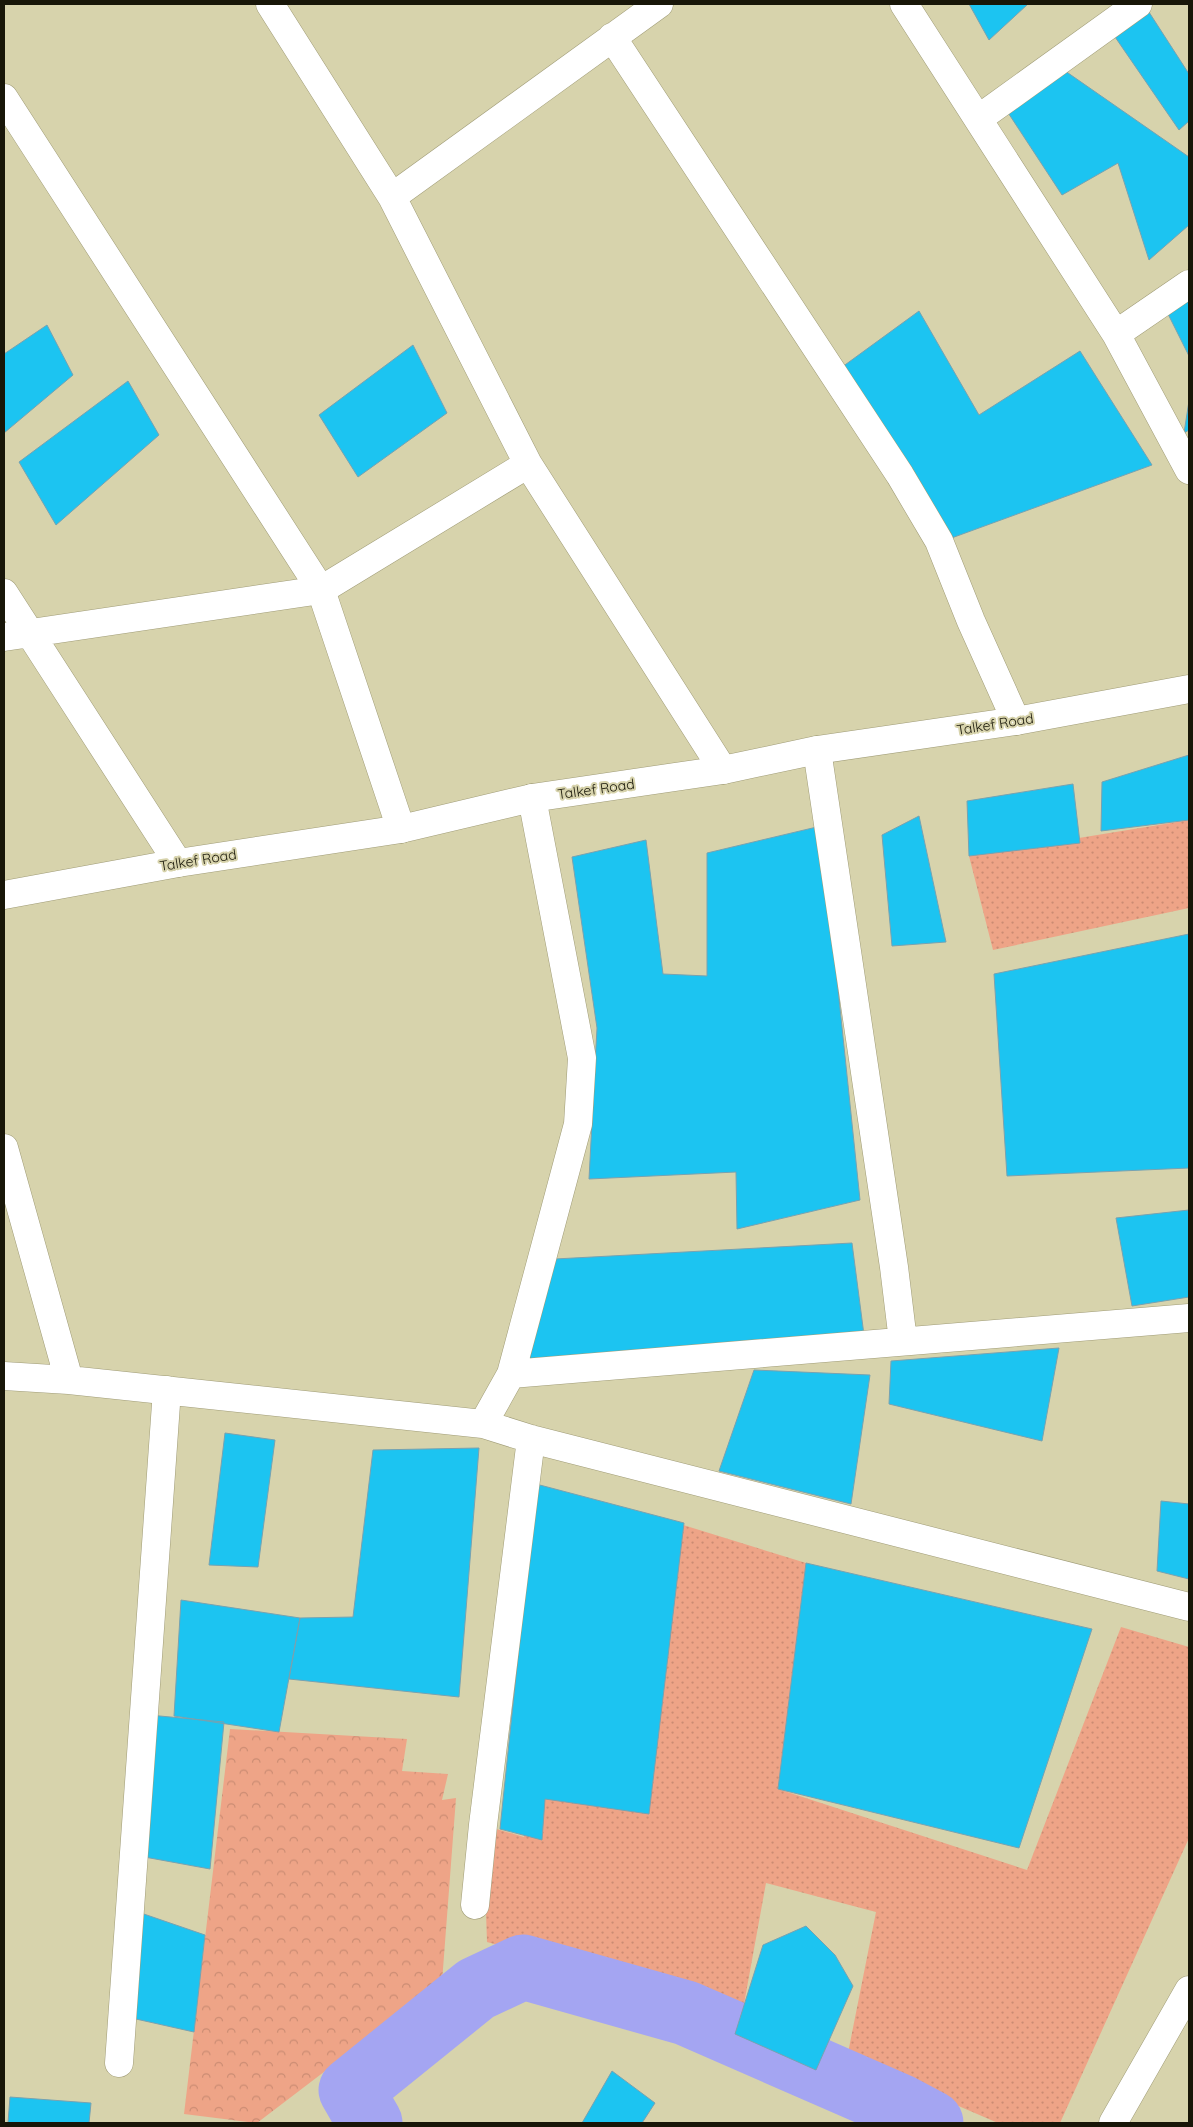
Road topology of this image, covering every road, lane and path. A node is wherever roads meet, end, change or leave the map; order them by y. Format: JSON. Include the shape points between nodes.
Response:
{"nodes":[{"id":1,"x":270,"y":4,"type":"edge"},
{"id":2,"x":659,"y":4,"type":"edge"},
{"id":3,"x":904,"y":4,"type":"edge"},
{"id":4,"x":1138,"y":4,"type":"edge"},
{"id":5,"x":612,"y":37,"type":"junction"},
{"id":6,"x":4,"y":98,"type":"edge"},
{"id":7,"x":978,"y":119,"type":"junction"},
{"id":8,"x":392,"y":197,"type":"junction"},
{"id":9,"x":1189,"y":284,"type":"edge"},
{"id":10,"x":1116,"y":334,"type":"junction"},
{"id":11,"x":528,"y":464,"type":"junction"},
{"id":12,"x":1189,"y":470,"type":"edge"},
{"id":13,"x":322,"y":590,"type":"junction"},
{"id":14,"x":4,"y":593,"type":"edge"},
{"id":15,"x":17,"y":635,"type":"edge"},
{"id":16,"x":1189,"y":689,"type":"edge"},
{"id":17,"x":1016,"y":721,"type":"junction"},
{"id":18,"x":817,"y":750,"type":"junction"},
{"id":19,"x":723,"y":770,"type":"junction"},
{"id":20,"x":532,"y":798,"type":"junction"},
{"id":21,"x":402,"y":828,"type":"junction"},
{"id":22,"x":178,"y":863,"type":"junction"},
{"id":23,"x":4,"y":895,"type":"edge"},
{"id":24,"x":4,"y":1148,"type":"edge"},
{"id":25,"x":1189,"y":1318,"type":"edge"},
{"id":26,"x":902,"y":1341,"type":"junction"},
{"id":27,"x":511,"y":1374,"type":"junction"},
{"id":28,"x":4,"y":1376,"type":"edge"},
{"id":29,"x":69,"y":1380,"type":"junction"},
{"id":30,"x":167,"y":1390,"type":"junction"},
{"id":31,"x":483,"y":1424,"type":"junction"},
{"id":32,"x":531,"y":1439,"type":"junction"},
{"id":33,"x":1189,"y":1607,"type":"edge"},
{"id":34,"x":475,"y":1905,"type":"dead end"},
{"id":35,"x":1189,"y":1990,"type":"edge"},
{"id":36,"x":119,"y":2063,"type":"dead end"},
{"id":37,"x":1113,"y":2123,"type":"edge"}],
"edges":[{"from":1,"to":8,"type":"street"},
{"from":2,"to":5,"type":"street"},
{"from":3,"to":7,"type":"street"},
{"from":4,"to":7,"type":"street"},
{"from":5,"to":8,"type":"street"},
{"from":5,"to":17,"type":"street","via":[[895,467],[939,540]]},
{"from":6,"to":13,"type":"street"},
{"from":7,"to":10,"type":"street"},
{"from":8,"to":11,"type":"street"},
{"from":9,"to":10,"type":"street"},
{"from":10,"to":12,"type":"street"},
{"from":11,"to":13,"type":"street"},
{"from":11,"to":19,"type":"street"},
{"from":13,"to":15,"type":"street"},
{"from":13,"to":21,"type":"street"},
{"from":14,"to":15,"type":"street"},
{"from":15,"to":22,"type":"street"},
{"from":16,"to":17,"type":"street","name":"Talkef Road"},
{"from":17,"to":18,"type":"street","name":"Talkef Road"},
{"from":18,"to":19,"type":"street","name":"Talkef Road"},
{"from":18,"to":26,"type":"street","via":[[894,1267]]},
{"from":19,"to":20,"type":"street","name":"Talkef Road"},
{"from":20,"to":21,"type":"street","name":"Talkef Road"},
{"from":20,"to":27,"type":"street","via":[[582,1058],[578,1124]]},
{"from":21,"to":22,"type":"street","name":"Talkef Road"},
{"from":22,"to":23,"type":"street","name":"Talkef Road"},
{"from":24,"to":29,"type":"street"},
{"from":25,"to":26,"type":"street"},
{"from":26,"to":27,"type":"street"},
{"from":27,"to":31,"type":"street"},
{"from":28,"to":29,"type":"street"},
{"from":29,"to":30,"type":"street"},
{"from":30,"to":31,"type":"street"},
{"from":30,"to":36,"type":"street"},
{"from":31,"to":32,"type":"street"},
{"from":32,"to":33,"type":"street"},
{"from":32,"to":34,"type":"street"},
{"from":35,"to":37,"type":"street"}]}
